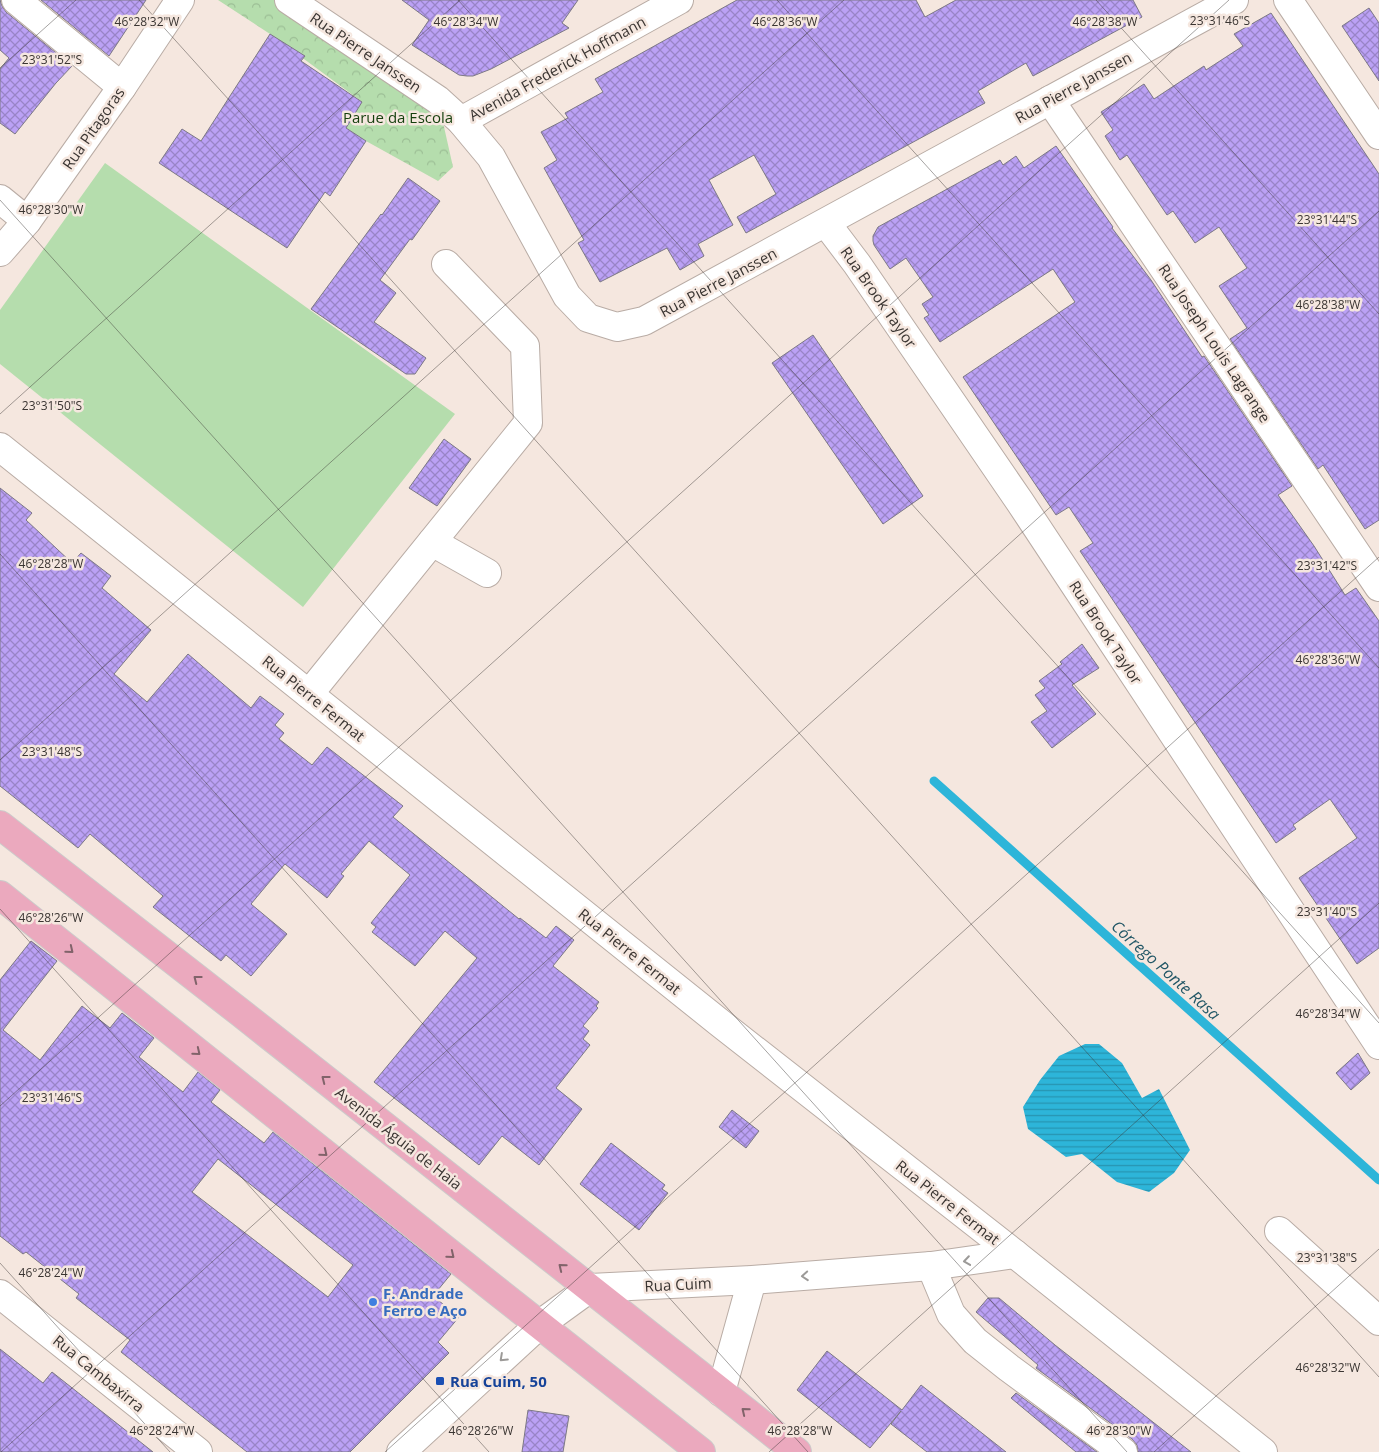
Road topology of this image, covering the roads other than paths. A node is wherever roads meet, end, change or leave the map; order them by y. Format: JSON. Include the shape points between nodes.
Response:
{"nodes":[{"id":1,"x":16,"y":0,"type":"edge"},
{"id":2,"x":180,"y":0,"type":"edge"},
{"id":3,"x":289,"y":0,"type":"edge"},
{"id":4,"x":679,"y":0,"type":"edge"},
{"id":5,"x":1234,"y":0,"type":"edge"},
{"id":6,"x":1288,"y":0,"type":"edge"},
{"id":7,"x":122,"y":87,"type":"junction"},
{"id":8,"x":1050,"y":100,"type":"junction"},
{"id":9,"x":462,"y":121,"type":"junction"},
{"id":10,"x":1379,"y":135,"type":"edge"},
{"id":11,"x":0,"y":199,"type":"edge"},
{"id":12,"x":27,"y":221,"type":"junction"},
{"id":13,"x":826,"y":223,"type":"junction"},
{"id":14,"x":0,"y":252,"type":"edge"},
{"id":15,"x":446,"y":264,"type":"dead end"},
{"id":16,"x":0,"y":447,"type":"edge"},
{"id":17,"x":432,"y":542,"type":"junction"},
{"id":18,"x":488,"y":573,"type":"dead end"},
{"id":19,"x":1379,"y":587,"type":"edge"},
{"id":20,"x":309,"y":694,"type":"junction"},
{"id":21,"x":0,"y":824,"type":"edge"},
{"id":22,"x":0,"y":895,"type":"edge"},
{"id":23,"x":1379,"y":1045,"type":"edge"},
{"id":24,"x":1279,"y":1231,"type":"dead end"},
{"id":25,"x":1015,"y":1254,"type":"junction"},
{"id":26,"x":932,"y":1266,"type":"junction"},
{"id":27,"x":752,"y":1280,"type":"junction"},
{"id":28,"x":590,"y":1288,"type":"junction"},
{"id":29,"x":0,"y":1294,"type":"edge"},
{"id":30,"x":1379,"y":1321,"type":"edge"},
{"id":31,"x":540,"y":1325,"type":"junction"},
{"id":32,"x":721,"y":1392,"type":"junction"},
{"id":33,"x":198,"y":1452,"type":"edge"},
{"id":34,"x":401,"y":1452,"type":"edge"},
{"id":35,"x":701,"y":1452,"type":"edge"},
{"id":36,"x":797,"y":1452,"type":"edge"},
{"id":37,"x":1123,"y":1452,"type":"edge"},
{"id":38,"x":1263,"y":1452,"type":"edge"}],
"edges":[{"from":1,"to":7,"type":"street"},
{"from":2,"to":7,"type":"street","name":"Rua Pitagoras"},
{"from":3,"to":9,"type":"street","name":"Rua Pierre Janssen","via":[[438,100]]},
{"from":4,"to":9,"type":"street","name":"Avenida Frederick Hoffmann"},
{"from":5,"to":8,"type":"street","name":"Rua Pierre Janssen"},
{"from":6,"to":10,"type":"street"},
{"from":7,"to":12,"type":"street","name":"Rua Pitagoras"},
{"from":8,"to":13,"type":"street","name":"Rua Pierre Janssen"},
{"from":8,"to":19,"type":"street","name":"Rua Joseph Louis Lagrange"},
{"from":9,"to":13,"type":"street","name":"Rua Pierre Janssen","via":[[492,157],[567,296],[588,318],[617,327],[644,321]]},
{"from":11,"to":12,"type":"street"},
{"from":12,"to":14,"type":"street","name":"Rua Pitagoras"},
{"from":13,"to":23,"type":"street","name":"Rua Brook Taylor","via":[[1020,502]]},
{"from":15,"to":17,"type":"street","via":[[525,346],[528,423]]},
{"from":16,"to":20,"type":"street","name":"Rua Pierre Fermat"},
{"from":17,"to":18,"type":"street"},
{"from":17,"to":20,"type":"street"},
{"from":20,"to":25,"type":"street","name":"Rua Pierre Fermat"},
{"from":28,"to":21,"type":"main road","name":"Avenida Águia de Haia","one_way":true},
{"from":22,"to":31,"type":"main road","one_way":true},
{"from":24,"to":30,"type":"street"},
{"from":25,"to":26,"type":"street","name":"Rua Cuim","one_way":true},
{"from":25,"to":38,"type":"street","name":"Rua Pierre Fermat"},
{"from":26,"to":27,"type":"street","name":"Rua Cuim","one_way":true},
{"from":26,"to":37,"type":"street","via":[[951,1314],[976,1341]]},
{"from":27,"to":28,"type":"street","name":"Rua Cuim"},
{"from":27,"to":32,"type":"street"},
{"from":28,"to":31,"type":"street"},
{"from":28,"to":32,"type":"main road","name":"Avenida Águia de Haia"},
{"from":29,"to":33,"type":"street","name":"Rua Cambaxirra"},
{"from":31,"to":34,"type":"street","one_way":true},
{"from":31,"to":35,"type":"main road"},
{"from":36,"to":32,"type":"main road","name":"Avenida Águia de Haia","one_way":true}]}
